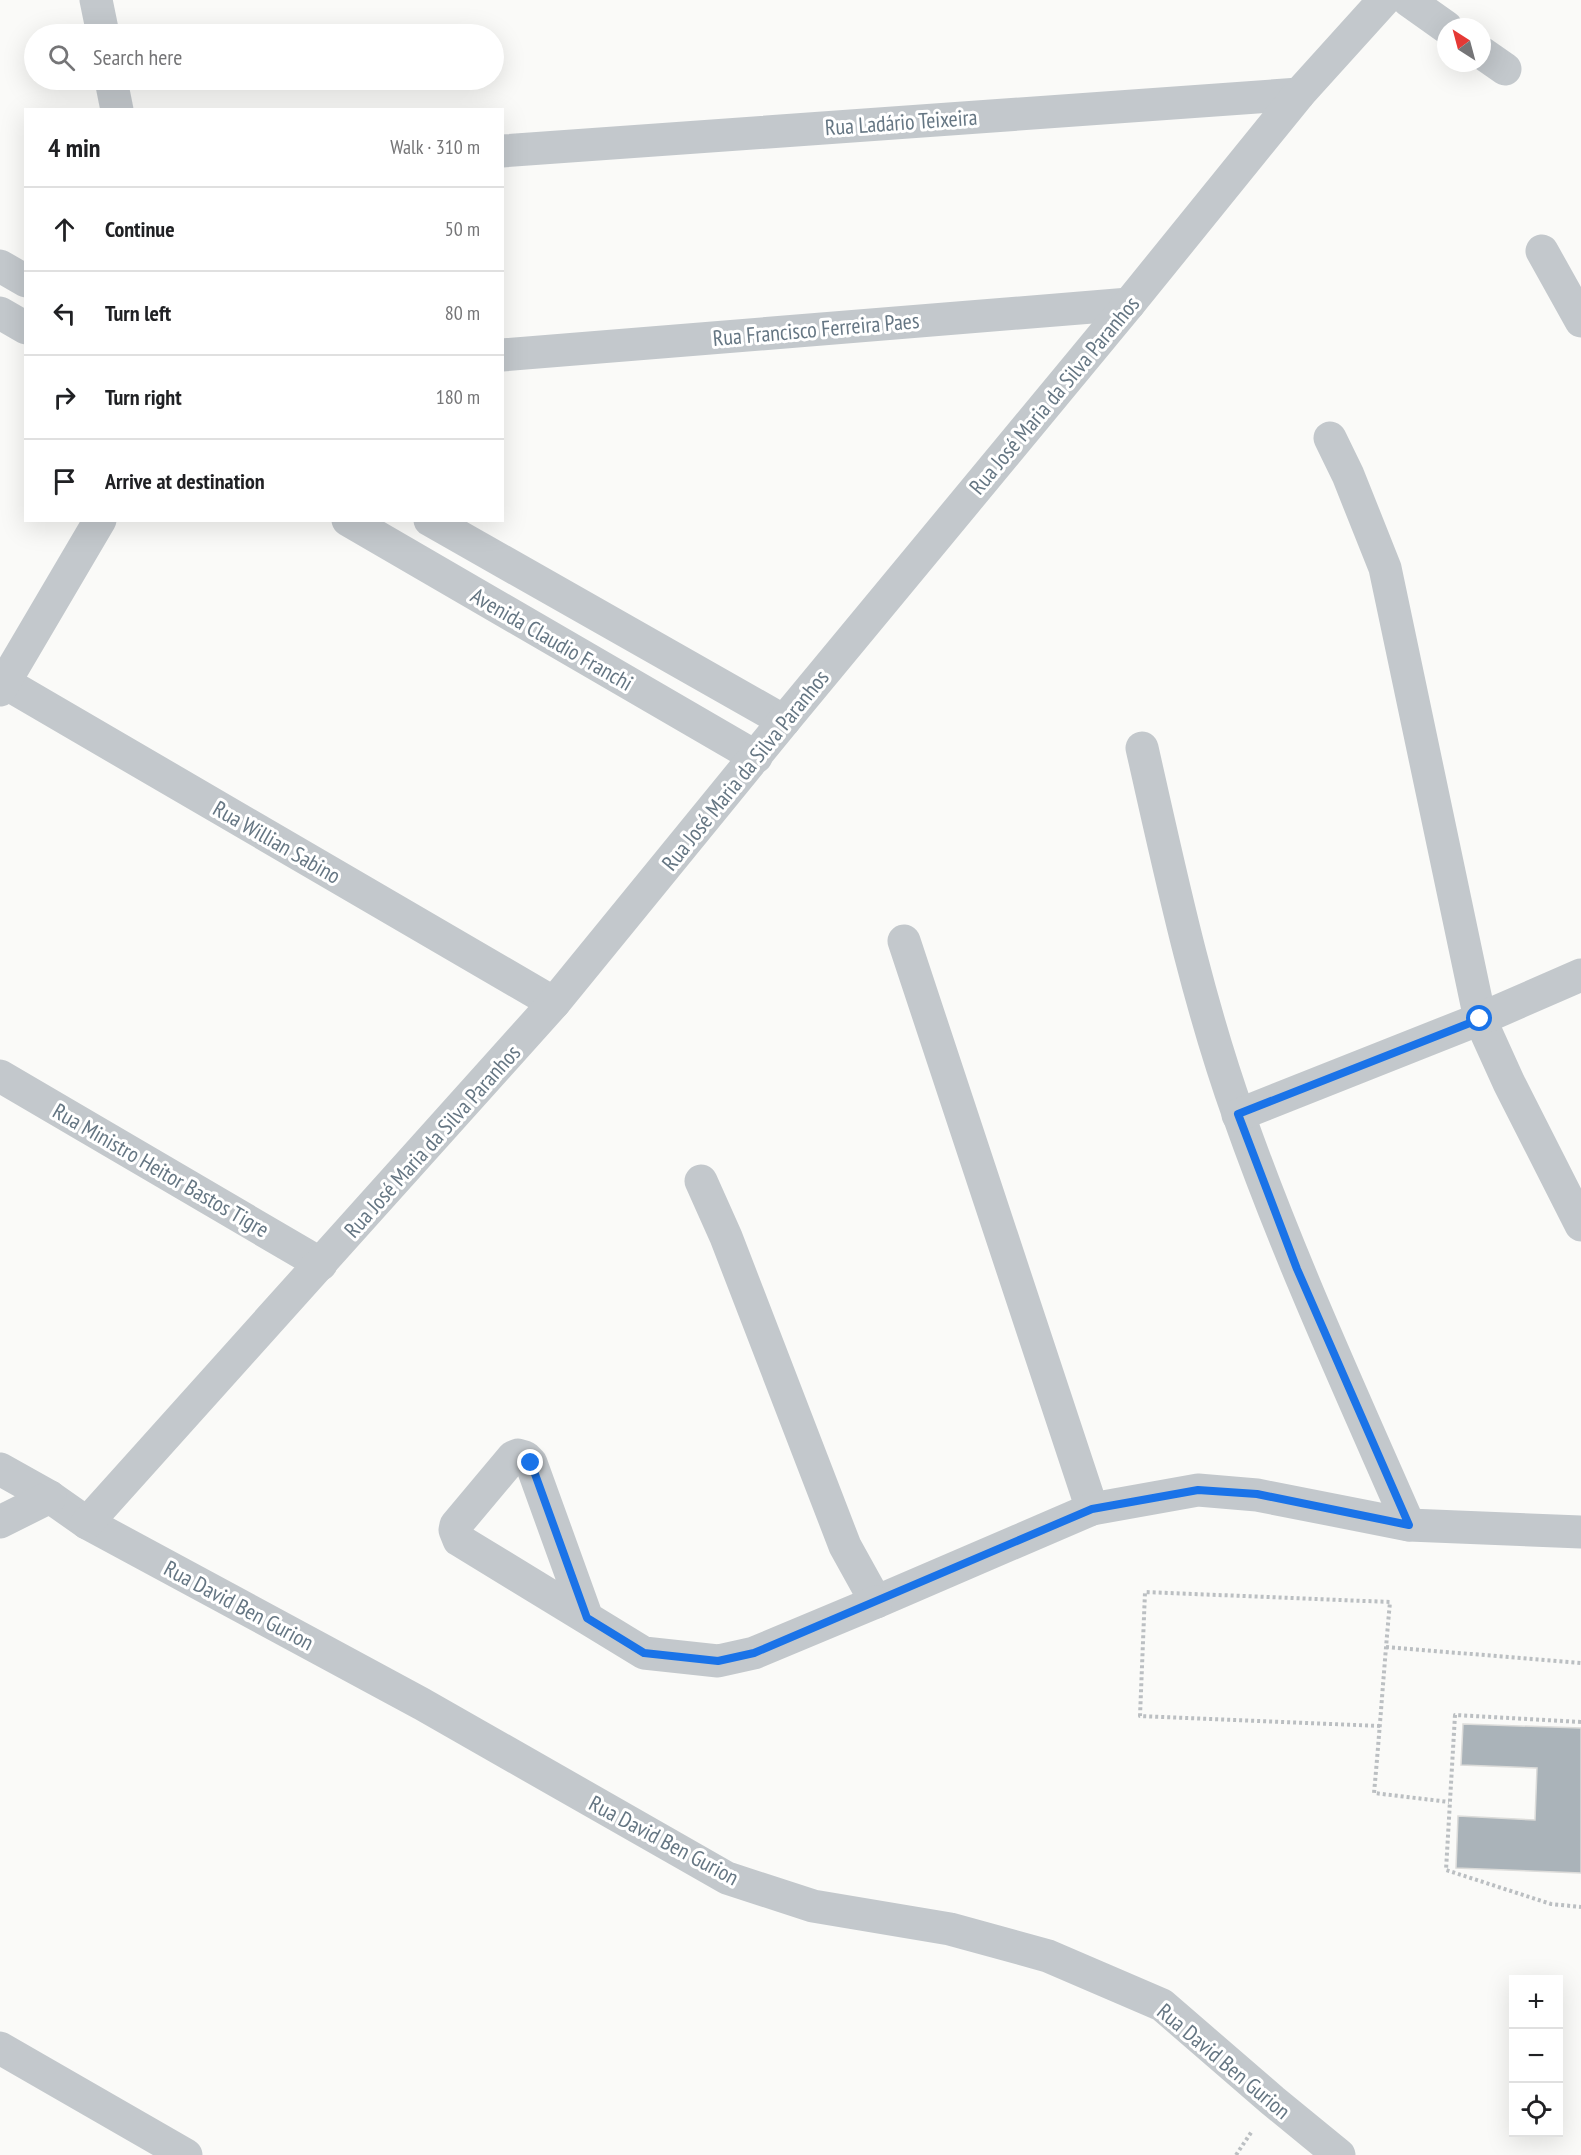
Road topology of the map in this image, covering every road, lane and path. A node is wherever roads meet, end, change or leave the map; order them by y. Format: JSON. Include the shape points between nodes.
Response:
{"nodes":[{"id":1,"x":96,"y":0,"type":"edge"},
{"id":2,"x":1384,"y":0,"type":"edge"},
{"id":3,"x":1408,"y":0,"type":"edge"},
{"id":4,"x":1437,"y":21,"type":"edge"},
{"id":5,"x":101,"y":24,"type":"edge"},
{"id":6,"x":113,"y":90,"type":"edge"},
{"id":7,"x":1299,"y":94,"type":"junction"},
{"id":8,"x":117,"y":108,"type":"edge"},
{"id":9,"x":504,"y":150,"type":"edge"},
{"id":10,"x":1542,"y":251,"type":"dead end"},
{"id":11,"x":0,"y":266,"type":"edge"},
{"id":12,"x":24,"y":280,"type":"edge"},
{"id":13,"x":1129,"y":304,"type":"junction"},
{"id":14,"x":0,"y":313,"type":"edge"},
{"id":15,"x":1581,"y":321,"type":"edge"},
{"id":16,"x":24,"y":327,"type":"edge"},
{"id":17,"x":504,"y":355,"type":"edge"},
{"id":18,"x":1330,"y":438,"type":"dead end"},
{"id":19,"x":99,"y":522,"type":"edge"},
{"id":20,"x":351,"y":522,"type":"edge"},
{"id":21,"x":434,"y":522,"type":"edge"},
{"id":22,"x":1,"y":684,"type":"edge"},
{"id":23,"x":784,"y":721,"type":"junction"},
{"id":24,"x":1143,"y":748,"type":"dead end"},
{"id":25,"x":756,"y":757,"type":"junction"},
{"id":26,"x":904,"y":941,"type":"dead end"},
{"id":27,"x":1581,"y":975,"type":"edge"},
{"id":28,"x":554,"y":1003,"type":"junction"},
{"id":29,"x":1480,"y":1019,"type":"junction"},
{"id":30,"x":0,"y":1076,"type":"edge"},
{"id":31,"x":1238,"y":1114,"type":"junction"},
{"id":32,"x":700,"y":1181,"type":"dead end"},
{"id":33,"x":1581,"y":1225,"type":"edge"},
{"id":34,"x":321,"y":1264,"type":"junction"},
{"id":35,"x":0,"y":1469,"type":"edge"},
{"id":36,"x":50,"y":1497,"type":"junction"},
{"id":37,"x":1092,"y":1509,"type":"junction"},
{"id":38,"x":0,"y":1522,"type":"edge"},
{"id":39,"x":87,"y":1523,"type":"junction"},
{"id":40,"x":1409,"y":1525,"type":"junction"},
{"id":41,"x":1581,"y":1532,"type":"edge"},
{"id":42,"x":876,"y":1602,"type":"junction"},
{"id":43,"x":587,"y":1618,"type":"junction"},
{"id":44,"x":1386,"y":1647,"type":"junction"},
{"id":45,"x":1581,"y":1662,"type":"edge"},
{"id":46,"x":1581,"y":1722,"type":"edge"},
{"id":47,"x":1380,"y":1726,"type":"junction"},
{"id":48,"x":1449,"y":1802,"type":"junction"},
{"id":49,"x":1581,"y":1907,"type":"edge"},
{"id":50,"x":0,"y":2048,"type":"edge"},
{"id":51,"x":186,"y":2155,"type":"edge"},
{"id":52,"x":1339,"y":2155,"type":"edge"}],
"edges":[{"from":1,"to":5,"type":"street"},
{"from":2,"to":7,"type":"street","name":"Rua José Maria da Silva Paranhos"},
{"from":3,"to":4,"type":"street"},
{"from":6,"to":8,"type":"street"},
{"from":7,"to":9,"type":"street","name":"Rua Ladário Teixeira"},
{"from":7,"to":13,"type":"street","name":"Rua José Maria da Silva Paranhos"},
{"from":10,"to":15,"type":"street"},
{"from":11,"to":12,"type":"street"},
{"from":13,"to":17,"type":"street","name":"Rua Francisco Ferreira Paes"},
{"from":13,"to":23,"type":"street","name":"Rua José Maria da Silva Paranhos"},
{"from":14,"to":16,"type":"street"},
{"from":18,"to":29,"type":"street","via":[[1385,568]]},
{"from":19,"to":22,"type":"street"},
{"from":20,"to":25,"type":"street","name":"Avenida Claudio Franchi"},
{"from":21,"to":23,"type":"street","name":"Avenida Claudio Franchi"},
{"from":22,"to":28,"type":"street","name":"Rua Willian Sabino"},
{"from":23,"to":25,"type":"street","name":"Rua José Maria da Silva Paranhos"},
{"from":24,"to":31,"type":"street","via":[[1202,999]]},
{"from":25,"to":28,"type":"street","name":"Rua José Maria da Silva Paranhos"},
{"from":26,"to":37,"type":"street"},
{"from":27,"to":29,"type":"street"},
{"from":28,"to":34,"type":"street","name":"Rua José Maria da Silva Paranhos"},
{"from":29,"to":31,"type":"street"},
{"from":29,"to":33,"type":"street"},
{"from":30,"to":34,"type":"street","name":"Rua Ministro Heitor Bastos Tigre"},
{"from":31,"to":40,"type":"street","via":[[1297,1269]]},
{"from":32,"to":42,"type":"street","via":[[730,1248],[845,1546]]},
{"from":34,"to":39,"type":"street","name":"Rua José Maria da Silva Paranhos"},
{"from":35,"to":36,"type":"street","name":"Rua David Ben Gurion"},
{"from":36,"to":38,"type":"street"},
{"from":36,"to":39,"type":"street","name":"Rua David Ben Gurion"},
{"from":37,"to":40,"type":"street","via":[[1198,1490],[1257,1494]]},
{"from":37,"to":42,"type":"street"},
{"from":39,"to":52,"type":"street","name":"Rua David Ben Gurion","via":[[422,1704],[727,1878],[813,1906],[950,1929],[1048,1956],[1162,2005]]},
{"from":40,"to":41,"type":"street"},
{"from":42,"to":43,"type":"street","via":[[754,1653],[718,1661],[644,1653]]},
{"from":43,"to":43,"type":"street","via":[[459,1540],[454,1530],[513,1456],[525,1457],[531,1463]]},
{"from":44,"to":45,"type":"path"},
{"from":44,"to":47,"type":"path"},
{"from":44,"to":47,"type":"path","via":[[1390,1602],[1145,1592],[1140,1716]]},
{"from":46,"to":48,"type":"path","via":[[1455,1715]]},
{"from":47,"to":48,"type":"path","via":[[1374,1793]]},
{"from":48,"to":49,"type":"path","via":[[1446,1870],[1551,1904]]},
{"from":50,"to":51,"type":"street"}]}
